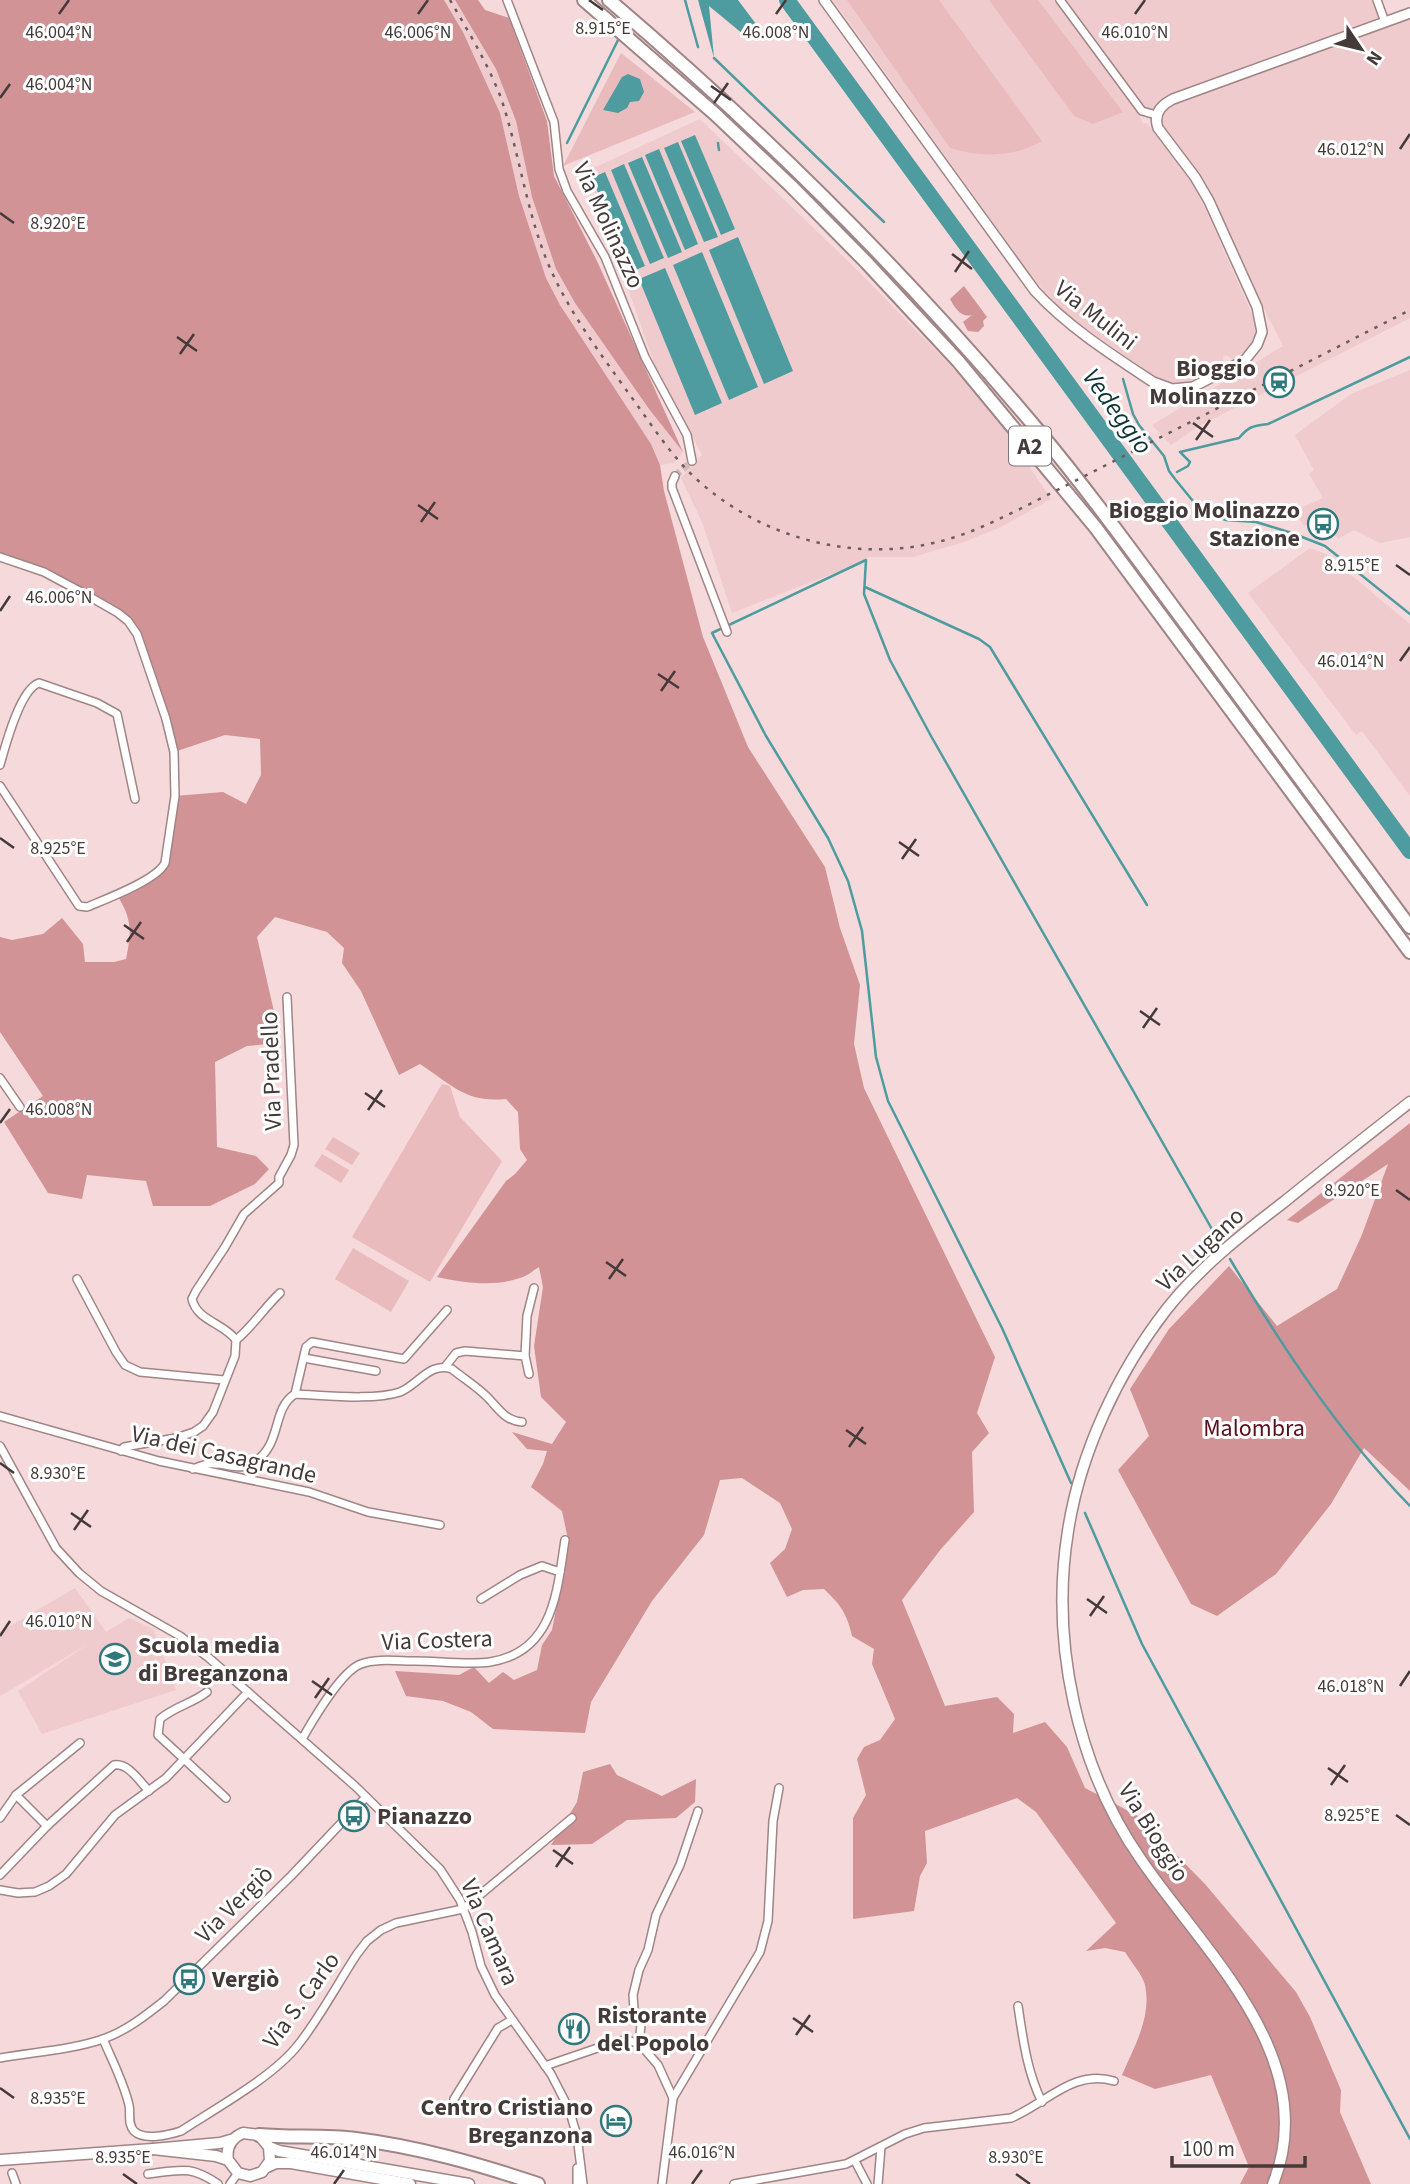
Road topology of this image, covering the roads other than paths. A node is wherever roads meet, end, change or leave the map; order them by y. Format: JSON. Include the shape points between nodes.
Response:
{"nodes":[{"id":1,"x":507,"y":0,"type":"edge"},
{"id":2,"x":584,"y":0,"type":"edge"},
{"id":3,"x":609,"y":0,"type":"edge"},
{"id":4,"x":824,"y":0,"type":"edge"},
{"id":5,"x":1060,"y":0,"type":"edge"},
{"id":6,"x":1377,"y":0,"type":"edge"},
{"id":7,"x":1410,"y":13,"type":"edge"},
{"id":8,"x":1385,"y":22,"type":"junction"},
{"id":9,"x":1156,"y":115,"type":"junction"},
{"id":10,"x":692,"y":461,"type":"dead end"},
{"id":11,"x":675,"y":476,"type":"dead end"},
{"id":12,"x":0,"y":557,"type":"edge"},
{"id":13,"x":727,"y":632,"type":"dead end"},
{"id":14,"x":0,"y":765,"type":"edge"},
{"id":15,"x":0,"y":786,"type":"edge"},
{"id":16,"x":135,"y":799,"type":"dead end"},
{"id":17,"x":1410,"y":927,"type":"edge"},
{"id":18,"x":1410,"y":952,"type":"edge"},
{"id":19,"x":288,"y":997,"type":"dead end"},
{"id":20,"x":0,"y":1078,"type":"edge"},
{"id":21,"x":1410,"y":1102,"type":"edge"},
{"id":22,"x":20,"y":1107,"type":"dead end"},
{"id":23,"x":76,"y":1279,"type":"dead end"},
{"id":24,"x":534,"y":1288,"type":"dead end"},
{"id":25,"x":280,"y":1293,"type":"dead end"},
{"id":26,"x":447,"y":1310,"type":"dead end"},
{"id":27,"x":236,"y":1340,"type":"junction"},
{"id":28,"x":525,"y":1356,"type":"junction"},
{"id":29,"x":304,"y":1358,"type":"junction"},
{"id":30,"x":445,"y":1367,"type":"junction"},
{"id":31,"x":376,"y":1371,"type":"dead end"},
{"id":32,"x":529,"y":1374,"type":"dead end"},
{"id":33,"x":224,"y":1380,"type":"junction"},
{"id":34,"x":295,"y":1394,"type":"junction"},
{"id":35,"x":0,"y":1416,"type":"edge"},
{"id":36,"x":522,"y":1422,"type":"dead end"},
{"id":37,"x":0,"y":1446,"type":"edge"},
{"id":38,"x":121,"y":1451,"type":"junction"},
{"id":39,"x":193,"y":1469,"type":"junction"},
{"id":40,"x":1081,"y":1476,"type":"joint"},
{"id":41,"x":440,"y":1525,"type":"dead end"},
{"id":42,"x":565,"y":1540,"type":"dead end"},
{"id":43,"x":560,"y":1572,"type":"junction"},
{"id":44,"x":481,"y":1599,"type":"dead end"},
{"id":45,"x":207,"y":1692,"type":"dead end"},
{"id":46,"x":248,"y":1692,"type":"junction"},
{"id":47,"x":302,"y":1739,"type":"junction"},
{"id":48,"x":80,"y":1744,"type":"dead end"},
{"id":49,"x":183,"y":1760,"type":"junction"},
{"id":50,"x":779,"y":1788,"type":"dead end"},
{"id":51,"x":149,"y":1791,"type":"junction"},
{"id":52,"x":16,"y":1795,"type":"junction"},
{"id":53,"x":366,"y":1797,"type":"junction"},
{"id":54,"x":226,"y":1798,"type":"dead end"},
{"id":55,"x":698,"y":1811,"type":"dead end"},
{"id":56,"x":0,"y":1818,"type":"edge"},
{"id":57,"x":572,"y":1818,"type":"dead end"},
{"id":58,"x":47,"y":1826,"type":"junction"},
{"id":59,"x":0,"y":1875,"type":"edge"},
{"id":60,"x":0,"y":1890,"type":"edge"},
{"id":61,"x":463,"y":1909,"type":"junction"},
{"id":62,"x":1018,"y":2006,"type":"dead end"},
{"id":63,"x":512,"y":2020,"type":"junction"},
{"id":64,"x":103,"y":2039,"type":"junction"},
{"id":65,"x":639,"y":2043,"type":"junction"},
{"id":66,"x":0,"y":2058,"type":"edge"},
{"id":67,"x":545,"y":2066,"type":"junction"},
{"id":68,"x":1114,"y":2081,"type":"dead end"},
{"id":69,"x":673,"y":2098,"type":"junction"},
{"id":70,"x":454,"y":2099,"type":"dead end"},
{"id":71,"x":1042,"y":2102,"type":"junction"},
{"id":72,"x":259,"y":2135,"type":"junction"},
{"id":73,"x":234,"y":2139,"type":"junction"},
{"id":74,"x":269,"y":2147,"type":"junction"},
{"id":75,"x":881,"y":2147,"type":"junction"},
{"id":76,"x":153,"y":2149,"type":"junction"},
{"id":77,"x":0,"y":2160,"type":"edge"},
{"id":78,"x":228,"y":2160,"type":"junction"},
{"id":79,"x":855,"y":2161,"type":"junction"},
{"id":80,"x":267,"y":2167,"type":"junction"},
{"id":81,"x":12,"y":2173,"type":"dead end"},
{"id":82,"x":238,"y":2173,"type":"junction"},
{"id":83,"x":148,"y":2174,"type":"dead end"},
{"id":84,"x":578,"y":2182,"type":"edge"},
{"id":85,"x":16,"y":2184,"type":"edge"},
{"id":86,"x":218,"y":2184,"type":"edge"},
{"id":87,"x":230,"y":2184,"type":"edge"},
{"id":88,"x":410,"y":2184,"type":"edge"},
{"id":89,"x":469,"y":2184,"type":"edge"},
{"id":90,"x":538,"y":2184,"type":"edge"},
{"id":91,"x":662,"y":2184,"type":"edge"},
{"id":92,"x":734,"y":2184,"type":"edge"},
{"id":93,"x":867,"y":2184,"type":"edge"},
{"id":94,"x":878,"y":2184,"type":"edge"},
{"id":95,"x":1273,"y":2184,"type":"edge"}],
"edges":[{"from":1,"to":10,"type":"street","name":"Via Molinazzo","via":[[554,122],[559,169],[567,191],[606,257],[645,357],[687,435]]},
{"from":2,"to":18,"type":"highway","number":"A2","via":[[772,168],[966,370],[1096,527]]},
{"from":3,"to":17,"type":"highway","number":"A2","via":[[722,99],[852,224],[1038,430],[1109,519]]},
{"from":4,"to":9,"type":"street","name":"Via Mulini","via":[[1048,306],[1153,382],[1180,389],[1200,384],[1250,356],[1262,325],[1209,201],[1160,132]]},
{"from":5,"to":9,"type":"street","name":"Via Mulini","via":[[1142,111]]},
{"from":6,"to":8,"type":"street"},
{"from":7,"to":8,"type":"street"},
{"from":8,"to":9,"type":"street","via":[[1173,99]]},
{"from":11,"to":13,"type":"street","via":[[672,488]]},
{"from":12,"to":15,"type":"street","via":[[44,572],[118,613],[137,634],[174,752],[175,796],[162,869],[97,903],[79,906]]},
{"from":14,"to":16,"type":"street","via":[[22,703],[30,688],[39,683],[117,714]]},
{"from":19,"to":27,"type":"street","name":"Via Pradello","via":[[293,1150],[276,1188],[244,1214],[192,1299],[197,1311]]},
{"from":20,"to":22,"type":"street"},
{"from":21,"to":40,"type":"main road","name":"Via Lugano","via":[[1192,1280],[1133,1357],[1105,1408]]},
{"from":23,"to":33,"type":"street","via":[[125,1365],[140,1372]]},
{"from":24,"to":28,"type":"street"},
{"from":25,"to":27,"type":"street"},
{"from":26,"to":29,"type":"street","via":[[404,1359],[312,1342]]},
{"from":27,"to":33,"type":"street","via":[[235,1356]]},
{"from":28,"to":30,"type":"street","via":[[465,1350],[456,1353]]},
{"from":28,"to":32,"type":"street"},
{"from":29,"to":31,"type":"street"},
{"from":29,"to":34,"type":"street"},
{"from":30,"to":34,"type":"street","via":[[436,1367],[402,1391],[383,1396]]},
{"from":30,"to":36,"type":"street","via":[[491,1401],[496,1410]]},
{"from":33,"to":38,"type":"street","via":[[214,1412],[194,1432]]},
{"from":34,"to":39,"type":"street","via":[[281,1410],[270,1446],[250,1466],[214,1463]]},
{"from":35,"to":38,"type":"street","name":"Via dei Casagrande"},
{"from":37,"to":46,"type":"street","name":"Via Camara","via":[[56,1548],[79,1573],[101,1591],[180,1636]]},
{"from":38,"to":39,"type":"street","name":"Via dei Casagrande"},
{"from":39,"to":41,"type":"street","name":"Via dei Casagrande"},
{"from":40,"to":95,"type":"main road","name":"Via Bioggio","via":[[1067,1532],[1063,1613],[1069,1680],[1081,1732],[1104,1794],[1129,1840],[1247,2004],[1262,2034],[1285,2109],[1283,2151]]},
{"from":42,"to":43,"type":"street","name":"Via Costera"},
{"from":43,"to":44,"type":"street","name":"Via Costera","via":[[542,1566]]},
{"from":43,"to":47,"type":"street","name":"Via Costera","via":[[551,1614],[533,1643],[491,1662],[362,1663],[347,1673]]},
{"from":45,"to":49,"type":"street","via":[[160,1719],[158,1735]]},
{"from":46,"to":47,"type":"street","name":"Via Camara"},
{"from":46,"to":49,"type":"street"},
{"from":47,"to":53,"type":"street","name":"Via Camara"},
{"from":48,"to":52,"type":"street"},
{"from":49,"to":51,"type":"street"},
{"from":49,"to":54,"type":"street"},
{"from":50,"to":69,"type":"street","via":[[768,1921],[760,1952]]},
{"from":51,"to":58,"type":"street","via":[[127,1767],[114,1765]]},
{"from":51,"to":60,"type":"street","via":[[115,1815],[66,1874],[49,1886],[27,1893]]},
{"from":52,"to":56,"type":"street"},
{"from":52,"to":58,"type":"street"},
{"from":53,"to":61,"type":"street","name":"Via Camara","via":[[440,1869]]},
{"from":53,"to":64,"type":"street","name":"Via Vergiò","via":[[164,2001]]},
{"from":55,"to":65,"type":"street","via":[[639,1970],[633,1995],[641,2025]]},
{"from":57,"to":61,"type":"street","name":"Via S. Carlo"},
{"from":58,"to":59,"type":"street"},
{"from":61,"to":63,"type":"street","name":"Via Camara","via":[[481,1966]]},
{"from":61,"to":64,"type":"street","name":"Via S. Carlo","via":[[408,1919],[381,1930],[357,1955],[298,2046],[262,2078],[181,2131],[150,2136],[132,2129],[130,2106]]},
{"from":62,"to":71,"type":"street","via":[[1027,2060]]},
{"from":63,"to":67,"type":"street","name":"Via Camara"},
{"from":63,"to":70,"type":"street","via":[[498,2028]]},
{"from":64,"to":66,"type":"street","name":"Via Vergiò"},
{"from":65,"to":67,"type":"street","via":[[615,2042]]},
{"from":65,"to":69,"type":"street","via":[[658,2065]]},
{"from":67,"to":84,"type":"street","name":"Via Camara","via":[[569,2109],[579,2147]]},
{"from":68,"to":71,"type":"street","via":[[1086,2078]]},
{"from":69,"to":91,"type":"street"},
{"from":71,"to":75,"type":"street","via":[[1011,2118],[924,2128]]},
{"from":72,"to":73,"type":"main road","via":[[243,2133]]},
{"from":72,"to":74,"type":"main road"},
{"from":72,"to":90,"type":"highway","via":[[391,2144]]},
{"from":73,"to":76,"type":"main road"},
{"from":73,"to":78,"type":"main road"},
{"from":74,"to":80,"type":"main road"},
{"from":74,"to":89,"type":"main road"},
{"from":75,"to":79,"type":"street"},
{"from":75,"to":94,"type":"street"},
{"from":76,"to":77,"type":"main road"},
{"from":76,"to":78,"type":"main road"},
{"from":78,"to":82,"type":"main road"},
{"from":79,"to":92,"type":"street"},
{"from":79,"to":93,"type":"street"},
{"from":80,"to":82,"type":"main road","via":[[257,2175]]},
{"from":80,"to":88,"type":"main road","via":[[291,2163]]},
{"from":81,"to":85,"type":"street"},
{"from":82,"to":87,"type":"street"},
{"from":83,"to":86,"type":"street","via":[[187,2169]]}]}
